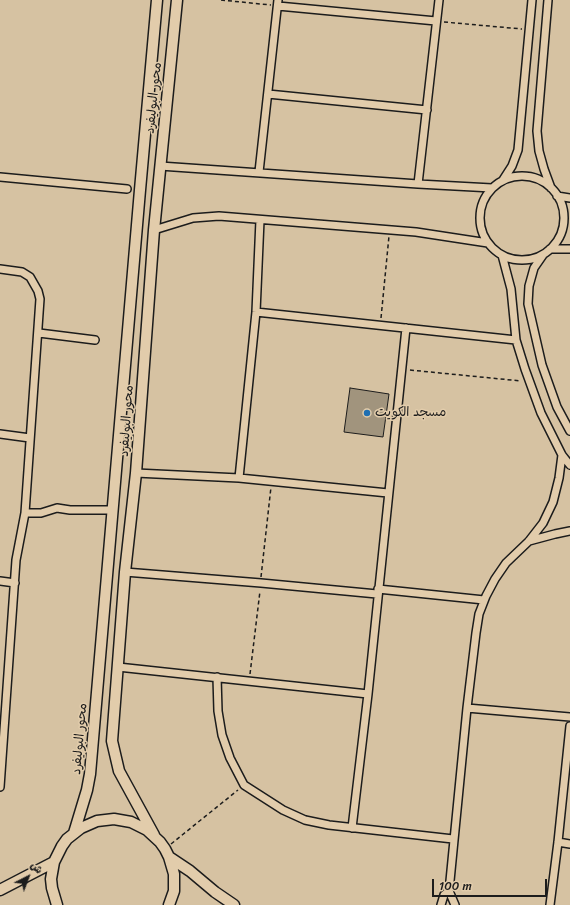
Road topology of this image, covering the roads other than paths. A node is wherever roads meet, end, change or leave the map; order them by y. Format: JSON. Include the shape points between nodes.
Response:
{"nodes":[{"id":1,"x":157,"y":0,"type":"edge"},
{"id":2,"x":177,"y":0,"type":"edge"},
{"id":3,"x":439,"y":0,"type":"edge"},
{"id":4,"x":532,"y":0,"type":"edge"},
{"id":5,"x":548,"y":0,"type":"edge"},
{"id":6,"x":278,"y":3,"type":"edge"},
{"id":7,"x":436,"y":21,"type":"junction"},
{"id":8,"x":268,"y":94,"type":"junction"},
{"id":9,"x":427,"y":110,"type":"junction"},
{"id":10,"x":160,"y":166,"type":"junction"},
{"id":11,"x":259,"y":172,"type":"junction"},
{"id":12,"x":0,"y":177,"type":"edge"},
{"id":13,"x":503,"y":180,"type":"junction"},
{"id":14,"x":418,"y":184,"type":"junction"},
{"id":15,"x":492,"y":188,"type":"junction"},
{"id":16,"x":551,"y":188,"type":"junction"},
{"id":17,"x":126,"y":189,"type":"dead end"},
{"id":18,"x":557,"y":196,"type":"junction"},
{"id":19,"x":570,"y":198,"type":"edge"},
{"id":20,"x":260,"y":220,"type":"junction"},
{"id":21,"x":154,"y":230,"type":"junction"},
{"id":22,"x":488,"y":243,"type":"junction"},
{"id":23,"x":570,"y":249,"type":"edge"},
{"id":24,"x":547,"y":252,"type":"junction"},
{"id":25,"x":502,"y":255,"type":"junction"},
{"id":26,"x":0,"y":269,"type":"edge"},
{"id":27,"x":256,"y":312,"type":"junction"},
{"id":28,"x":406,"y":328,"type":"junction"},
{"id":29,"x":39,"y":333,"type":"junction"},
{"id":30,"x":95,"y":340,"type":"dead end"},
{"id":31,"x":516,"y":340,"type":"junction"},
{"id":32,"x":570,"y":431,"type":"edge"},
{"id":33,"x":0,"y":434,"type":"edge"},
{"id":34,"x":30,"y":438,"type":"junction"},
{"id":35,"x":562,"y":454,"type":"junction"},
{"id":36,"x":570,"y":466,"type":"edge"},
{"id":37,"x":136,"y":472,"type":"junction"},
{"id":38,"x":239,"y":478,"type":"junction"},
{"id":39,"x":388,"y":493,"type":"junction"},
{"id":40,"x":113,"y":510,"type":"junction"},
{"id":41,"x":24,"y":513,"type":"junction"},
{"id":42,"x":570,"y":532,"type":"edge"},
{"id":43,"x":529,"y":542,"type":"junction"},
{"id":44,"x":125,"y":572,"type":"junction"},
{"id":45,"x":0,"y":582,"type":"edge"},
{"id":46,"x":15,"y":583,"type":"junction"},
{"id":47,"x":378,"y":592,"type":"junction"},
{"id":48,"x":484,"y":600,"type":"junction"},
{"id":49,"x":118,"y":667,"type":"junction"},
{"id":50,"x":217,"y":677,"type":"junction"},
{"id":51,"x":4,"y":683,"type":"edge"},
{"id":52,"x":368,"y":694,"type":"junction"},
{"id":53,"x":467,"y":708,"type":"junction"},
{"id":54,"x":570,"y":717,"type":"edge"},
{"id":55,"x":570,"y":726,"type":"edge"},
{"id":56,"x":0,"y":787,"type":"edge"},
{"id":57,"x":352,"y":828,"type":"junction"},
{"id":58,"x":74,"y":833,"type":"junction"},
{"id":59,"x":154,"y":835,"type":"junction"},
{"id":60,"x":453,"y":840,"type":"junction"},
{"id":61,"x":558,"y":842,"type":"junction"},
{"id":62,"x":570,"y":844,"type":"edge"},
{"id":63,"x":167,"y":853,"type":"junction"},
{"id":64,"x":54,"y":862,"type":"junction"},
{"id":65,"x":0,"y":890,"type":"edge"},
{"id":66,"x":449,"y":891,"type":"junction"},
{"id":67,"x":56,"y":905,"type":"edge"},
{"id":68,"x":170,"y":905,"type":"edge"},
{"id":69,"x":234,"y":905,"type":"edge"},
{"id":70,"x":441,"y":905,"type":"edge"},
{"id":71,"x":455,"y":905,"type":"edge"},
{"id":72,"x":550,"y":905,"type":"edge"}],
"edges":[{"from":1,"to":40,"type":"street","name":"محور البوليفرد"},
{"from":2,"to":10,"type":"street","name":"محور البوليفرد"},
{"from":3,"to":7,"type":"street"},
{"from":4,"to":13,"type":"street","via":[[518,150]]},
{"from":5,"to":16,"type":"street","via":[[537,131],[539,151]]},
{"from":6,"to":7,"type":"street"},
{"from":6,"to":8,"type":"street"},
{"from":7,"to":9,"type":"street"},
{"from":8,"to":9,"type":"street"},
{"from":8,"to":11,"type":"street"},
{"from":9,"to":14,"type":"street"},
{"from":10,"to":11,"type":"street"},
{"from":10,"to":21,"type":"street","name":"محور البوليفرد"},
{"from":11,"to":14,"type":"street"},
{"from":12,"to":17,"type":"street"},
{"from":13,"to":15,"type":"street"},
{"from":13,"to":16,"type":"street","via":[[523,176],[543,182]]},
{"from":14,"to":15,"type":"street"},
{"from":15,"to":22,"type":"street","via":[[485,198],[480,221],[482,233]]},
{"from":16,"to":18,"type":"street"},
{"from":18,"to":19,"type":"street"},
{"from":18,"to":24,"type":"street","via":[[564,218],[562,230],[557,241]]},
{"from":20,"to":21,"type":"street","via":[[206,216]]},
{"from":20,"to":22,"type":"street","via":[[428,234]]},
{"from":20,"to":27,"type":"street"},
{"from":21,"to":37,"type":"street","name":"محور البوليفرد"},
{"from":22,"to":25,"type":"street"},
{"from":23,"to":24,"type":"street"},
{"from":24,"to":25,"type":"street","via":[[523,260]]},
{"from":24,"to":32,"type":"street","via":[[534,268],[528,304],[542,365],[557,407]]},
{"from":25,"to":31,"type":"street","via":[[511,289]]},
{"from":26,"to":29,"type":"street","via":[[22,272],[35,284],[40,300]]},
{"from":27,"to":28,"type":"street"},
{"from":27,"to":38,"type":"street"},
{"from":28,"to":31,"type":"street"},
{"from":28,"to":39,"type":"street"},
{"from":29,"to":30,"type":"street"},
{"from":29,"to":34,"type":"street"},
{"from":31,"to":35,"type":"street","via":[[541,413]]},
{"from":33,"to":34,"type":"street"},
{"from":34,"to":41,"type":"street"},
{"from":35,"to":36,"type":"street"},
{"from":35,"to":43,"type":"street","via":[[553,502],[543,523]]},
{"from":37,"to":38,"type":"street"},
{"from":37,"to":44,"type":"street","name":"محور البوليفرد"},
{"from":38,"to":39,"type":"street"},
{"from":39,"to":47,"type":"street"},
{"from":40,"to":41,"type":"street","via":[[57,508],[41,514]]},
{"from":40,"to":58,"type":"street","name":"محور البوليفرد","via":[[90,774]]},
{"from":41,"to":46,"type":"street"},
{"from":42,"to":43,"type":"street"},
{"from":43,"to":48,"type":"street","via":[[506,563]]},
{"from":44,"to":47,"type":"street"},
{"from":44,"to":49,"type":"street","name":"محور البوليفرد"},
{"from":45,"to":46,"type":"street"},
{"from":46,"to":51,"type":"street"},
{"from":47,"to":48,"type":"street"},
{"from":47,"to":52,"type":"street"},
{"from":48,"to":53,"type":"street","via":[[476,633]]},
{"from":49,"to":50,"type":"street"},
{"from":49,"to":59,"type":"street","name":"محور البوليفرد","via":[[112,741],[119,771]]},
{"from":50,"to":52,"type":"street"},
{"from":50,"to":57,"type":"street","via":[[222,735],[230,758],[244,784],[283,810],[305,820]]},
{"from":51,"to":56,"type":"street"},
{"from":52,"to":57,"type":"street"},
{"from":53,"to":54,"type":"street"},
{"from":53,"to":60,"type":"street"},
{"from":55,"to":61,"type":"street"},
{"from":57,"to":60,"type":"street"},
{"from":58,"to":59,"type":"street","via":[[88,824],[114,819],[132,822]]},
{"from":58,"to":64,"type":"street","via":[[62,846]]},
{"from":59,"to":63,"type":"street"},
{"from":60,"to":66,"type":"street"},
{"from":61,"to":62,"type":"street"},
{"from":61,"to":72,"type":"street"},
{"from":63,"to":68,"type":"street","via":[[173,869],[174,882]]},
{"from":63,"to":69,"type":"street"},
{"from":64,"to":65,"type":"street"},
{"from":64,"to":67,"type":"street","via":[[51,879]]},
{"from":66,"to":70,"type":"street","via":[[444,895]]},
{"from":66,"to":71,"type":"street"}]}
